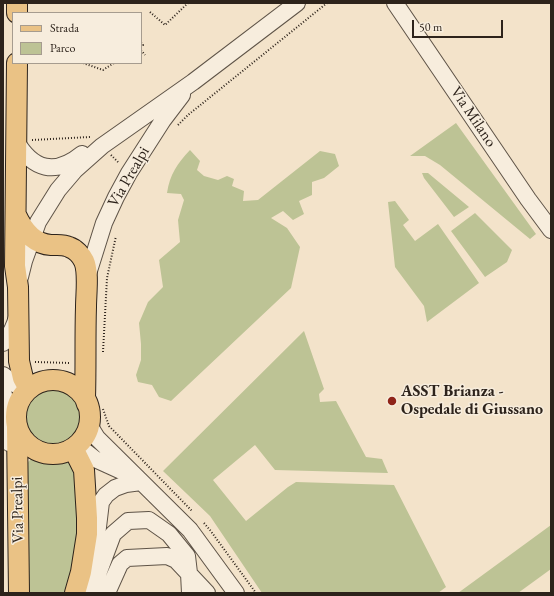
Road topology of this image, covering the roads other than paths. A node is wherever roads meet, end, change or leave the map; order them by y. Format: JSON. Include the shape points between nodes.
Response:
{"nodes":[{"id":1,"x":297,"y":3,"type":"edge"},
{"id":2,"x":396,"y":3,"type":"edge"},
{"id":3,"x":17,"y":64,"type":"edge"},
{"id":4,"x":193,"y":82,"type":"junction"},
{"id":5,"x":124,"y":130,"type":"junction"},
{"id":6,"x":16,"y":141,"type":"junction"},
{"id":7,"x":16,"y":215,"type":"junction"},
{"id":8,"x":551,"y":230,"type":"edge"},
{"id":9,"x":32,"y":237,"type":"junction"},
{"id":10,"x":86,"y":283,"type":"junction"},
{"id":11,"x":18,"y":287,"type":"junction"},
{"id":12,"x":18,"y":313,"type":"junction"},
{"id":13,"x":3,"y":343,"type":"edge"},
{"id":14,"x":3,"y":375,"type":"edge"},
{"id":15,"x":3,"y":387,"type":"edge"},
{"id":16,"x":28,"y":390,"type":"junction"},
{"id":17,"x":3,"y":392,"type":"edge"},
{"id":18,"x":95,"y":406,"type":"junction"},
{"id":19,"x":17,"y":419,"type":"junction"},
{"id":20,"x":89,"y":425,"type":"junction"},
{"id":21,"x":75,"y":446,"type":"junction"},
{"id":22,"x":18,"y":478,"type":"junction"},
{"id":23,"x":138,"y":480,"type":"junction"},
{"id":24,"x":189,"y":573,"type":"junction"},
{"id":25,"x":81,"y":589,"type":"edge"},
{"id":26,"x":18,"y":593,"type":"edge"},
{"id":27,"x":107,"y":593,"type":"edge"},
{"id":28,"x":190,"y":593,"type":"edge"},
{"id":29,"x":207,"y":593,"type":"edge"},
{"id":30,"x":236,"y":593,"type":"edge"}],
"edges":[{"from":1,"to":4,"type":"street","name":"Via Prealpi"},
{"from":2,"to":8,"type":"street","name":"Via Milano"},
{"from":3,"to":6,"type":"main road","name":"Via Prealpi"},
{"from":4,"to":5,"type":"street","name":"Via Prealpi"},
{"from":4,"to":10,"type":"street","name":"Via Prealpi","via":[[163,120],[129,172],[97,245]]},
{"from":5,"to":6,"type":"street","name":"Via Prealpi","via":[[98,142],[69,163],[52,168],[43,167],[35,162]]},
{"from":5,"to":9,"type":"street","name":"Via Prealpi","via":[[67,178],[47,206]]},
{"from":6,"to":7,"type":"main road","name":"Via Prealpi"},
{"from":7,"to":9,"type":"main road","name":"Via Prealpi","via":[[21,226]]},
{"from":7,"to":11,"type":"main road","name":"Via Prealpi","via":[[15,266]]},
{"from":9,"to":10,"type":"main road","name":"Via Prealpi","via":[[39,243],[62,245],[79,254],[84,262]]},
{"from":9,"to":11,"type":"street","name":"Via Prealpi"},
{"from":10,"to":18,"type":"main road","name":"Via Prealpi","via":[[85,398]]},
{"from":11,"to":12,"type":"main road","name":"Via Prealpi"},
{"from":12,"to":13,"type":"street","via":[[14,328]]},
{"from":12,"to":16,"type":"main road","name":"Via Prealpi","via":[[20,366]]},
{"from":14,"to":16,"type":"street"},
{"from":15,"to":19,"type":"street"},
{"from":16,"to":18,"type":"main road","via":[[45,381],[62,381]]},
{"from":16,"to":19,"type":"main road","via":[[20,400]]},
{"from":17,"to":22,"type":"street","via":[[9,415],[9,459]]},
{"from":18,"to":20,"type":"main road","name":"Via Prealpi","via":[[89,410]]},
{"from":19,"to":21,"type":"main road","via":[[21,436],[35,450],[54,454]]},
{"from":19,"to":22,"type":"main road","name":"Via Prealpi"},
{"from":20,"to":21,"type":"main road"},
{"from":20,"to":23,"type":"street","via":[[97,438]]},
{"from":21,"to":23,"type":"street"},
{"from":21,"to":25,"type":"main road","via":[[84,470],[87,518]]},
{"from":22,"to":26,"type":"main road","name":"Via Prealpi"},
{"from":23,"to":25,"type":"street","via":[[115,488],[101,502],[95,552]]},
{"from":23,"to":30,"type":"street","via":[[190,530]]},
{"from":24,"to":25,"type":"street","via":[[187,556],[169,534],[148,520],[128,521],[114,534]]},
{"from":24,"to":27,"type":"street","via":[[176,560],[167,556],[127,558],[120,564]]},
{"from":24,"to":28,"type":"street"},
{"from":24,"to":29,"type":"street"}]}
